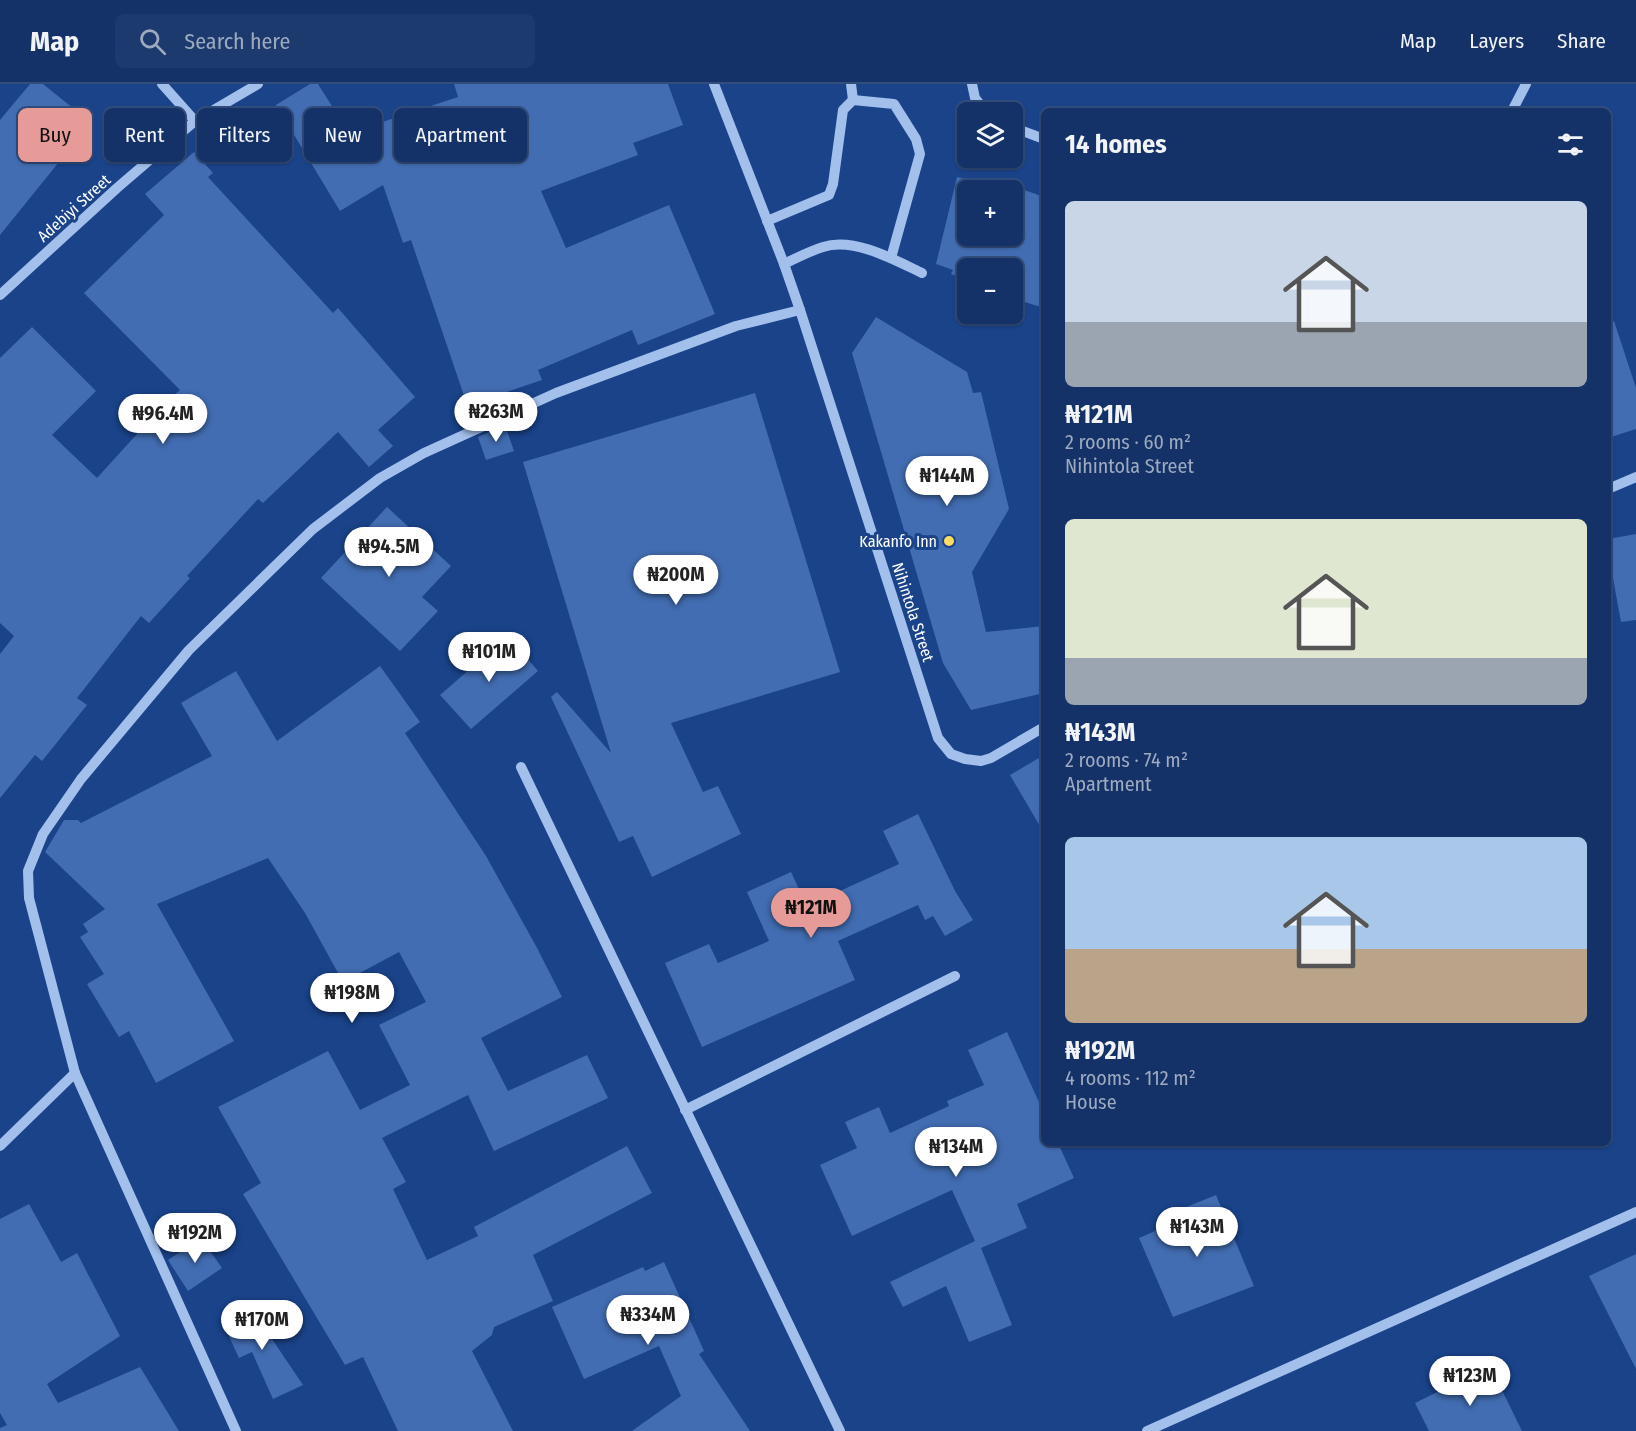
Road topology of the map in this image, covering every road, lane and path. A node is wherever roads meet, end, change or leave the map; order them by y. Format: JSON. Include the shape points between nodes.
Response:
{"nodes":[{"id":1,"x":162,"y":84,"type":"edge"},
{"id":2,"x":258,"y":84,"type":"edge"},
{"id":3,"x":714,"y":84,"type":"edge"},
{"id":4,"x":851,"y":84,"type":"edge"},
{"id":5,"x":972,"y":84,"type":"edge"},
{"id":6,"x":1526,"y":84,"type":"edge"},
{"id":7,"x":853,"y":100,"type":"junction"},
{"id":8,"x":978,"y":102,"type":"edge"},
{"id":9,"x":1514,"y":108,"type":"edge"},
{"id":10,"x":195,"y":121,"type":"junction"},
{"id":11,"x":1023,"y":131,"type":"edge"},
{"id":12,"x":1041,"y":138,"type":"edge"},
{"id":13,"x":767,"y":221,"type":"junction"},
{"id":14,"x":891,"y":258,"type":"junction"},
{"id":15,"x":784,"y":264,"type":"junction"},
{"id":16,"x":922,"y":273,"type":"dead end"},
{"id":17,"x":0,"y":295,"type":"edge"},
{"id":18,"x":800,"y":310,"type":"junction"},
{"id":19,"x":1636,"y":477,"type":"edge"},
{"id":20,"x":1611,"y":488,"type":"edge"},
{"id":21,"x":1041,"y":730,"type":"edge"},
{"id":22,"x":521,"y":767,"type":"dead end"},
{"id":23,"x":955,"y":976,"type":"dead end"},
{"id":24,"x":75,"y":1073,"type":"junction"},
{"id":25,"x":685,"y":1110,"type":"junction"},
{"id":26,"x":0,"y":1146,"type":"edge"},
{"id":27,"x":1636,"y":1212,"type":"edge"},
{"id":28,"x":236,"y":1431,"type":"edge"},
{"id":29,"x":840,"y":1431,"type":"edge"},
{"id":30,"x":1147,"y":1431,"type":"edge"}],
"edges":[{"from":1,"to":10,"type":"street"},
{"from":2,"to":10,"type":"street","name":"Adebiyi Street"},
{"from":3,"to":13,"type":"street","name":"Nihintola Street"},
{"from":4,"to":7,"type":"street"},
{"from":5,"to":8,"type":"street"},
{"from":6,"to":9,"type":"street"},
{"from":7,"to":13,"type":"street","via":[[843,110],[829,195]]},
{"from":7,"to":14,"type":"street","via":[[894,104],[916,139],[920,154]]},
{"from":10,"to":17,"type":"street","name":"Adebiyi Street"},
{"from":11,"to":12,"type":"street"},
{"from":13,"to":15,"type":"street","name":"Nihintola Street"},
{"from":14,"to":15,"type":"street","via":[[842,244],[824,246]]},
{"from":14,"to":16,"type":"street"},
{"from":15,"to":18,"type":"street","name":"Nihintola Street"},
{"from":18,"to":21,"type":"street","name":"Nihintola Street","via":[[938,738],[951,754],[981,761]]},
{"from":18,"to":24,"type":"street","via":[[736,326],[556,393],[424,453],[380,478],[313,529],[189,650],[81,779],[43,834],[28,872],[29,898]]},
{"from":19,"to":20,"type":"street"},
{"from":22,"to":25,"type":"street"},
{"from":23,"to":25,"type":"street"},
{"from":24,"to":26,"type":"street"},
{"from":24,"to":28,"type":"street"},
{"from":25,"to":29,"type":"street"},
{"from":27,"to":30,"type":"street"}]}
